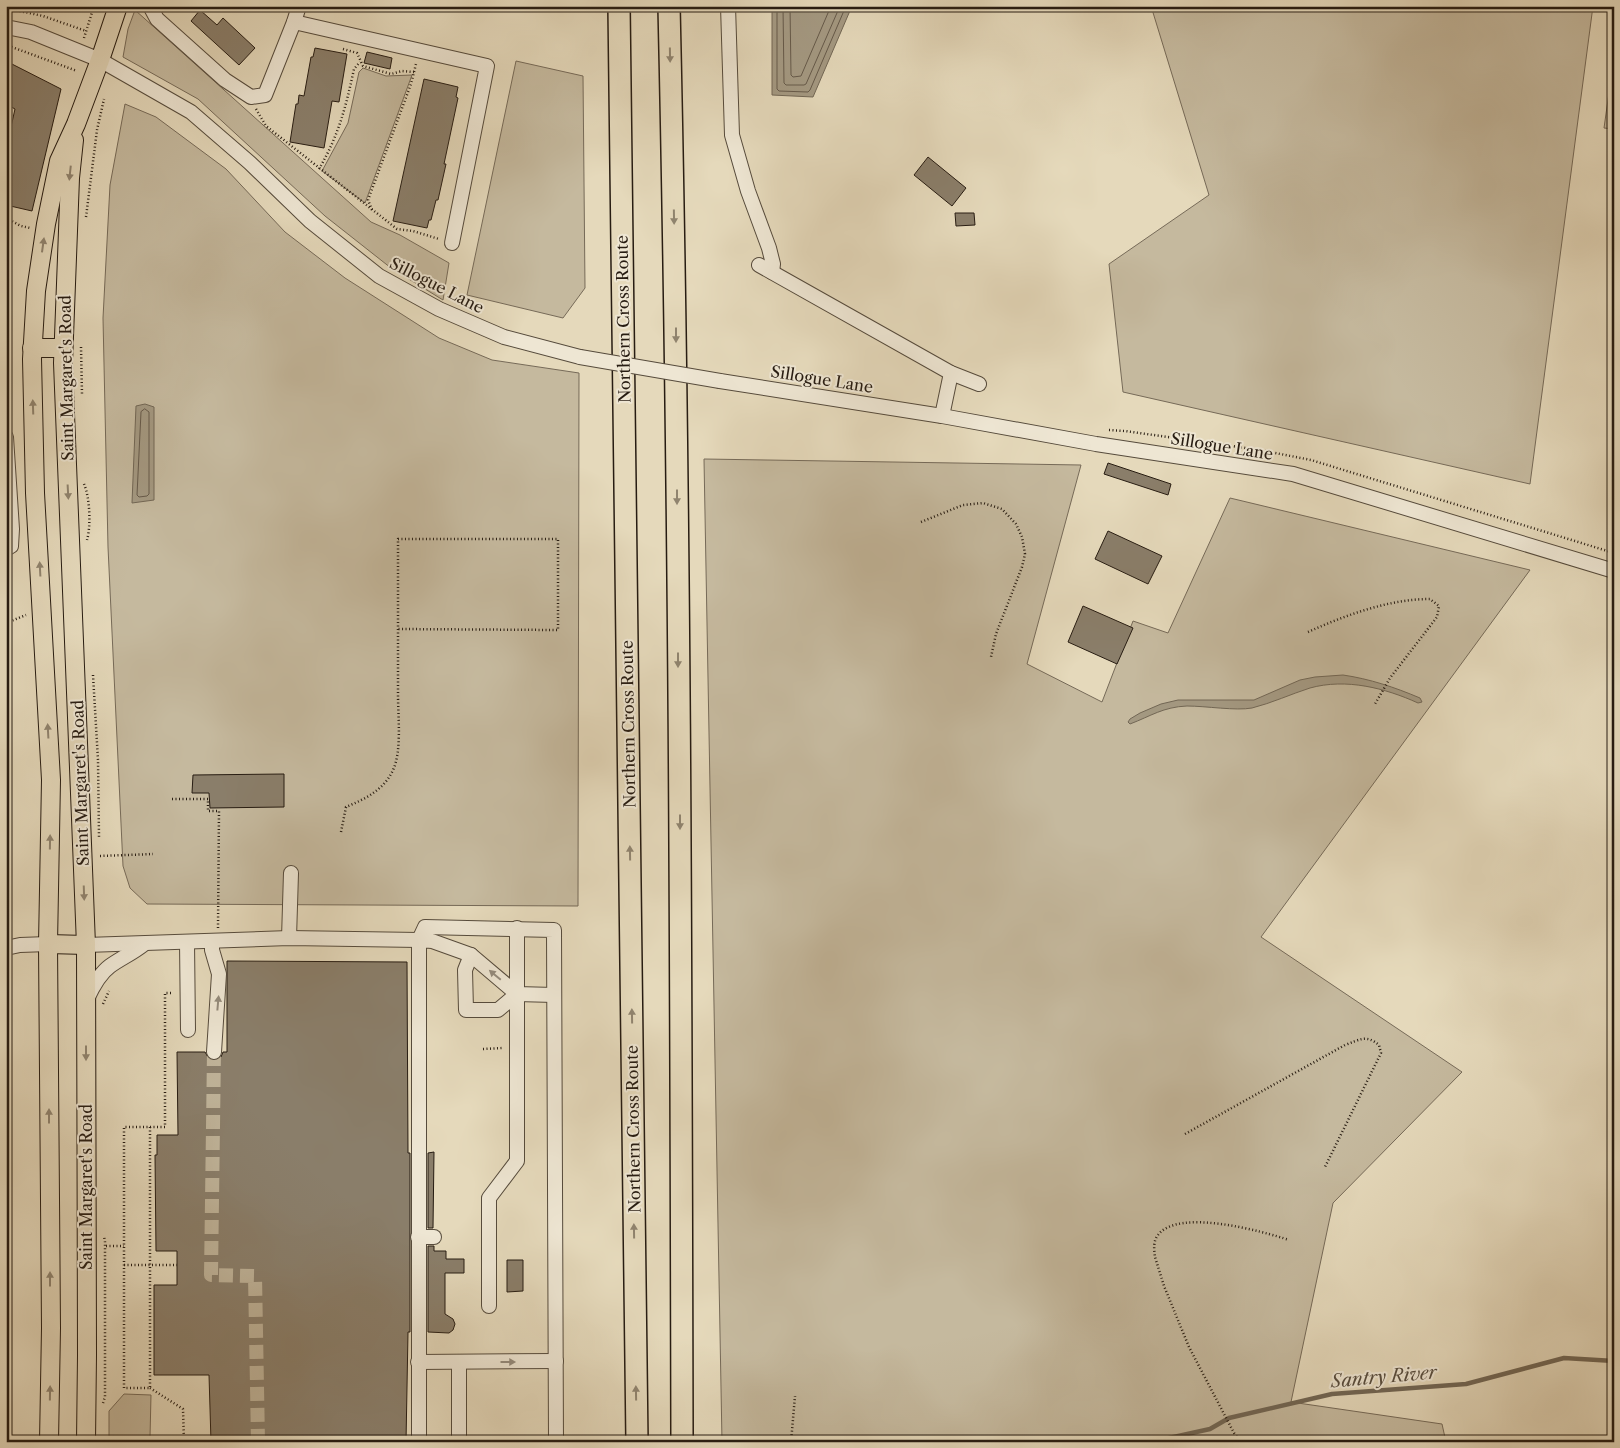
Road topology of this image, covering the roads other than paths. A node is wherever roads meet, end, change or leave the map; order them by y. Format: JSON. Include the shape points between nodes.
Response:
{"nodes":[{"id":1,"x":118,"y":6,"type":"edge"},
{"id":2,"x":150,"y":6,"type":"edge"},
{"id":3,"x":299,"y":6,"type":"edge"},
{"id":4,"x":619,"y":6,"type":"edge"},
{"id":5,"x":669,"y":6,"type":"edge"},
{"id":6,"x":728,"y":6,"type":"edge"},
{"id":7,"x":294,"y":22,"type":"junction"},
{"id":8,"x":6,"y":27,"type":"edge"},
{"id":9,"x":106,"y":64,"type":"junction"},
{"id":10,"x":76,"y":124,"type":"junction"},
{"id":11,"x":452,"y":242,"type":"road end"},
{"id":12,"x":759,"y":266,"type":"dead end"},
{"id":13,"x":772,"y":272,"type":"junction"},
{"id":14,"x":32,"y":348,"type":"junction"},
{"id":15,"x":63,"y":348,"type":"junction"},
{"id":16,"x":951,"y":373,"type":"junction"},
{"id":17,"x":979,"y":384,"type":"dead end"},
{"id":18,"x":942,"y":416,"type":"junction"},
{"id":19,"x":6,"y":437,"type":"edge"},
{"id":20,"x":6,"y":549,"type":"edge"},
{"id":21,"x":1614,"y":572,"type":"edge"},
{"id":22,"x":290,"y":873,"type":"dead end"},
{"id":23,"x":518,"y":928,"type":"junction"},
{"id":24,"x":289,"y":938,"type":"junction"},
{"id":25,"x":419,"y":940,"type":"junction"},
{"id":26,"x":215,"y":941,"type":"junction"},
{"id":27,"x":186,"y":942,"type":"junction"},
{"id":28,"x":48,"y":944,"type":"junction"},
{"id":29,"x":86,"y":944,"type":"junction"},
{"id":30,"x":144,"y":944,"type":"junction"},
{"id":31,"x":6,"y":948,"type":"edge"},
{"id":32,"x":471,"y":955,"type":"junction"},
{"id":33,"x":517,"y":994,"type":"junction"},
{"id":34,"x":554,"y":995,"type":"junction"},
{"id":35,"x":94,"y":1005,"type":"junction"},
{"id":36,"x":188,"y":1030,"type":"dead end"},
{"id":37,"x":681,"y":1036,"type":"junction"},
{"id":38,"x":214,"y":1052,"type":"tunnel mouth"},
{"id":39,"x":418,"y":1237,"type":"junction"},
{"id":40,"x":434,"y":1237,"type":"dead end"},
{"id":41,"x":489,"y":1306,"type":"dead end"},
{"id":42,"x":418,"y":1362,"type":"junction"},
{"id":43,"x":459,"y":1362,"type":"junction"},
{"id":44,"x":556,"y":1362,"type":"junction"},
{"id":45,"x":49,"y":1442,"type":"edge"},
{"id":46,"x":86,"y":1442,"type":"edge"},
{"id":47,"x":419,"y":1442,"type":"edge"},
{"id":48,"x":459,"y":1442,"type":"edge"},
{"id":49,"x":556,"y":1442,"type":"edge"},
{"id":50,"x":637,"y":1442,"type":"edge"},
{"id":51,"x":682,"y":1442,"type":"edge"},
{"id":52,"x":696,"y":1442,"type":"edge"}],
"edges":[{"from":1,"to":9,"type":"main road","name":"Saint Margaret's Road"},
{"from":2,"to":7,"type":"street","via":[[157,19],[225,80],[250,97],[265,94]]},
{"from":3,"to":7,"type":"street"},
{"from":50,"to":4,"type":"highway","name":"Northern Cross Route","one_way":true},
{"from":5,"to":37,"type":"highway","one_way":true,"via":[[676,306]]},
{"from":6,"to":13,"type":"street","via":[[732,135],[774,264]]},
{"from":7,"to":11,"type":"street","via":[[487,66]]},
{"from":8,"to":9,"type":"street","name":"Sillogue Lane","via":[[31,32]]},
{"from":9,"to":10,"type":"main road","name":"Saint Margaret's Road"},
{"from":9,"to":18,"type":"street","name":"Sillogue Lane","bridge":true,"via":[[191,112],[310,221],[379,276],[439,309],[504,337],[580,357]]},
{"from":14,"to":10,"type":"main road","name":"Saint Margaret's Road","one_way":true,"via":[[46,224],[59,161]]},
{"from":10,"to":15,"type":"main road","name":"Saint Margaret's Road","one_way":true,"via":[[70,178]]},
{"from":12,"to":13,"type":"street"},
{"from":13,"to":16,"type":"street"},
{"from":14,"to":15,"type":"main road"},
{"from":28,"to":14,"type":"main road","name":"Saint Margaret's Road","one_way":true,"via":[[51,780],[35,493]]},
{"from":15,"to":29,"type":"main road","name":"Saint Margaret's Road","one_way":true},
{"from":16,"to":17,"type":"street"},
{"from":16,"to":18,"type":"street"},
{"from":18,"to":21,"type":"street","name":"Sillogue Lane","via":[[1096,444],[1293,474]]},
{"from":19,"to":20,"type":"street","via":[[12,529],[11,546]]},
{"from":22,"to":24,"type":"street"},
{"from":23,"to":25,"type":"street","via":[[425,927]]},
{"from":23,"to":33,"type":"street"},
{"from":23,"to":34,"type":"street","via":[[554,930]]},
{"from":24,"to":25,"type":"street"},
{"from":24,"to":26,"type":"street"},
{"from":25,"to":32,"type":"street","via":[[432,941]]},
{"from":25,"to":39,"type":"street"},
{"from":26,"to":27,"type":"street"},
{"from":38,"to":26,"type":"street","one_way":true,"via":[[219,974],[212,950]]},
{"from":27,"to":30,"type":"street"},
{"from":27,"to":36,"type":"street"},
{"from":28,"to":29,"type":"main road"},
{"from":28,"to":31,"type":"street","via":[[20,944]]},
{"from":45,"to":28,"type":"main road","name":"Saint Margaret's Road","one_way":true},
{"from":29,"to":30,"type":"street"},
{"from":29,"to":35,"type":"main road","name":"Saint Margaret's Road"},
{"from":30,"to":35,"type":"street","via":[[107,968],[94,985]]},
{"from":33,"to":32,"type":"street","one_way":true},
{"from":32,"to":33,"type":"street","via":[[465,970],[466,1010],[498,1010]]},
{"from":33,"to":34,"type":"street"},
{"from":33,"to":41,"type":"street","via":[[517,1160],[489,1198]]},
{"from":34,"to":44,"type":"street"},
{"from":35,"to":46,"type":"main road","name":"Saint Margaret's Road","one_way":true},
{"from":37,"to":51,"type":"highway"},
{"from":37,"to":52,"type":"highway"},
{"from":39,"to":40,"type":"street"},
{"from":39,"to":42,"type":"street"},
{"from":42,"to":43,"type":"street"},
{"from":42,"to":47,"type":"street"},
{"from":43,"to":44,"type":"street","one_way":true},
{"from":43,"to":48,"type":"street"},
{"from":44,"to":49,"type":"street"}]}
